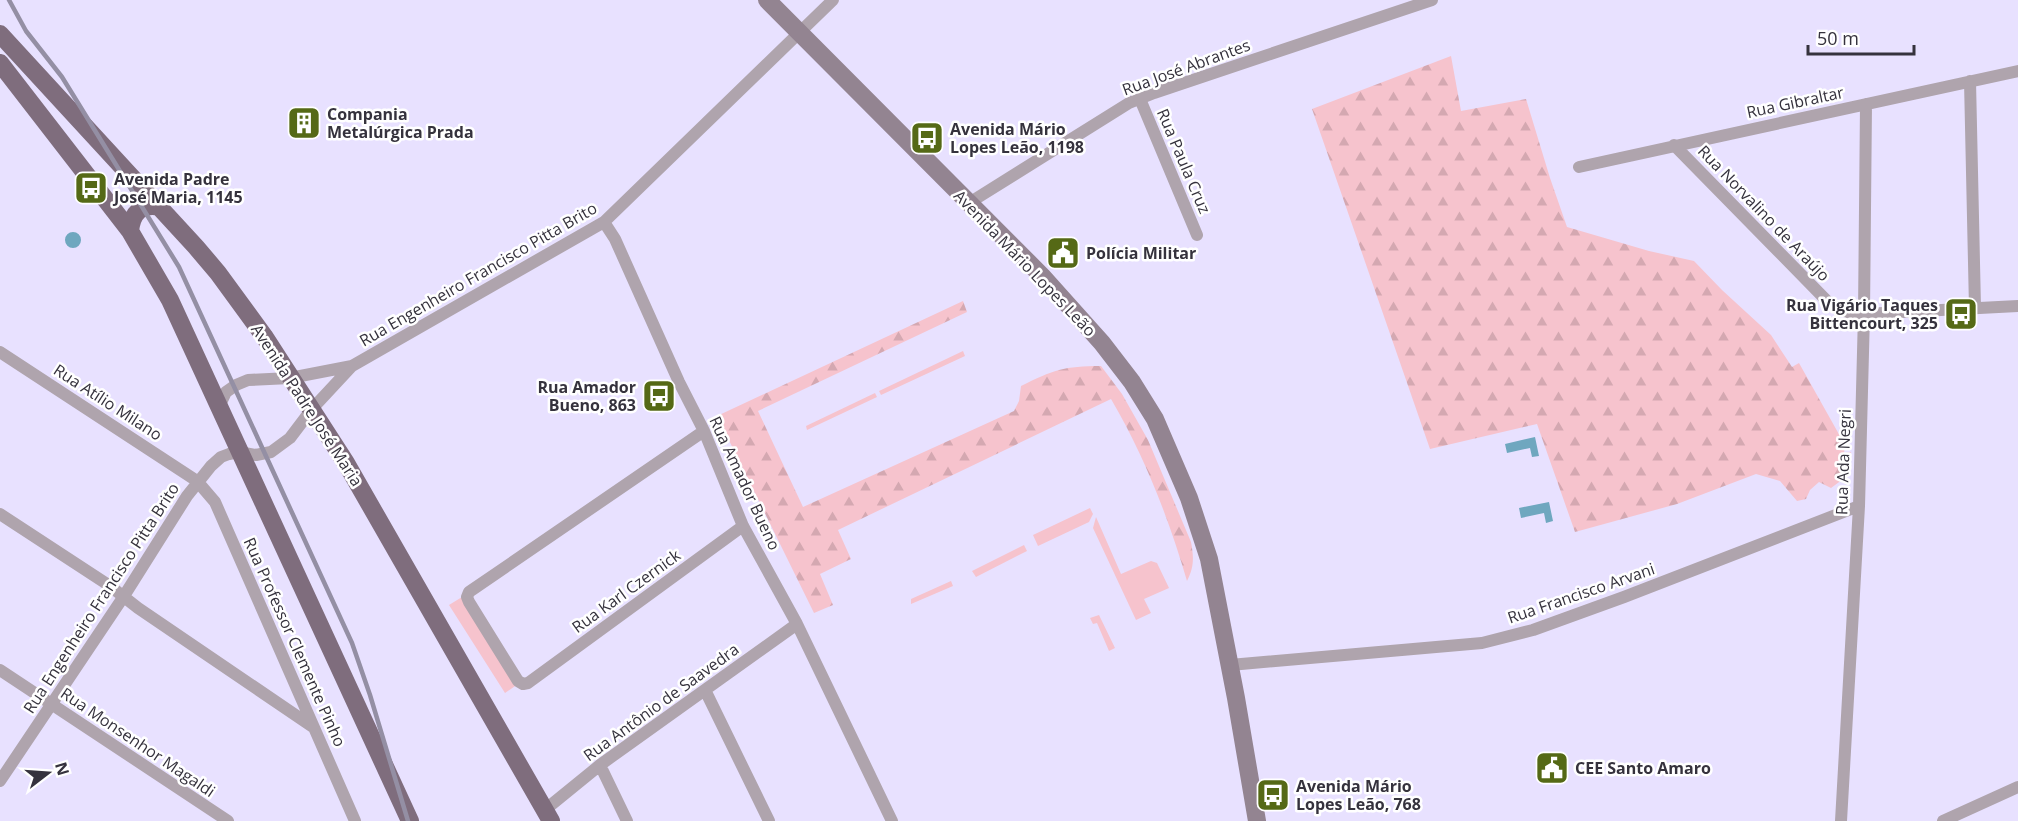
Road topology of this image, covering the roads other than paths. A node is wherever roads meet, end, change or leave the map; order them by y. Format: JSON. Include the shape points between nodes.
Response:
{"nodes":[{"id":1,"x":767,"y":0,"type":"edge"},
{"id":2,"x":833,"y":0,"type":"edge"},
{"id":3,"x":1432,"y":0,"type":"edge"},
{"id":4,"x":800,"y":32,"type":"junction"},
{"id":5,"x":0,"y":34,"type":"edge"},
{"id":6,"x":0,"y":63,"type":"edge"},
{"id":7,"x":2018,"y":71,"type":"edge"},
{"id":8,"x":1970,"y":81,"type":"junction"},
{"id":9,"x":1140,"y":99,"type":"junction"},
{"id":10,"x":1866,"y":104,"type":"junction"},
{"id":11,"x":1674,"y":145,"type":"junction"},
{"id":12,"x":1579,"y":167,"type":"dead end"},
{"id":13,"x":969,"y":203,"type":"junction"},
{"id":14,"x":160,"y":207,"type":"junction"},
{"id":15,"x":604,"y":222,"type":"junction"},
{"id":16,"x":130,"y":231,"type":"junction"},
{"id":17,"x":1197,"y":236,"type":"dead end"},
{"id":18,"x":2018,"y":306,"type":"edge"},
{"id":19,"x":1975,"y":308,"type":"junction"},
{"id":20,"x":1864,"y":314,"type":"junction"},
{"id":21,"x":0,"y":352,"type":"edge"},
{"id":22,"x":352,"y":366,"type":"junction"},
{"id":23,"x":290,"y":378,"type":"junction"},
{"id":24,"x":219,"y":407,"type":"junction"},
{"id":25,"x":312,"y":409,"type":"junction"},
{"id":26,"x":704,"y":431,"type":"junction"},
{"id":27,"x":239,"y":452,"type":"junction"},
{"id":28,"x":197,"y":481,"type":"junction"},
{"id":29,"x":1859,"y":506,"type":"junction"},
{"id":30,"x":0,"y":514,"type":"edge"},
{"id":31,"x":743,"y":526,"type":"junction"},
{"id":32,"x":124,"y":596,"type":"junction"},
{"id":33,"x":797,"y":624,"type":"junction"},
{"id":34,"x":1230,"y":665,"type":"junction"},
{"id":35,"x":0,"y":670,"type":"edge"},
{"id":36,"x":705,"y":690,"type":"junction"},
{"id":37,"x":52,"y":704,"type":"junction"},
{"id":38,"x":314,"y":727,"type":"junction"},
{"id":39,"x":600,"y":765,"type":"junction"},
{"id":40,"x":0,"y":781,"type":"edge"},
{"id":41,"x":2018,"y":787,"type":"edge"},
{"id":42,"x":549,"y":815,"type":"edge"},
{"id":43,"x":228,"y":821,"type":"edge"},
{"id":44,"x":355,"y":821,"type":"edge"},
{"id":45,"x":411,"y":821,"type":"edge"},
{"id":46,"x":627,"y":821,"type":"edge"},
{"id":47,"x":769,"y":821,"type":"edge"},
{"id":48,"x":892,"y":821,"type":"edge"},
{"id":49,"x":1257,"y":821,"type":"edge"},
{"id":50,"x":1841,"y":821,"type":"edge"},
{"id":51,"x":1943,"y":821,"type":"edge"}],
"edges":[{"from":1,"to":4,"type":"street","name":"Avenida Mário Lopes Leão"},
{"from":2,"to":4,"type":"street","name":"Rua Engenheiro Francisco Pitta Brito"},
{"from":3,"to":9,"type":"street","name":"Rua José Abrantes"},
{"from":4,"to":13,"type":"street","name":"Avenida Mário Lopes Leão"},
{"from":4,"to":15,"type":"street","name":"Rua Engenheiro Francisco Pitta Brito"},
{"from":5,"to":14,"type":"main road","name":"Avenida Padre José Maria"},
{"from":6,"to":16,"type":"main road"},
{"from":7,"to":8,"type":"street","name":"Rua Gibraltar"},
{"from":8,"to":10,"type":"street","name":"Rua Gibraltar"},
{"from":8,"to":19,"type":"street"},
{"from":9,"to":13,"type":"street","name":"Rua José Abrantes"},
{"from":9,"to":17,"type":"street","name":"Rua Paula Cruz"},
{"from":10,"to":11,"type":"street","name":"Rua Gibraltar"},
{"from":10,"to":20,"type":"street","name":"Rua Ada Negri"},
{"from":11,"to":12,"type":"street","name":"Rua Gibraltar"},
{"from":11,"to":20,"type":"street","name":"Rua Norvalino de Araújo","via":[[1828,303],[1840,311]]},
{"from":13,"to":34,"type":"street","name":"Avenida Mário Lopes Leão","via":[[1102,343],[1155,419],[1189,498],[1209,559]]},
{"from":14,"to":16,"type":"main road","via":[[145,206],[138,210]]},
{"from":14,"to":23,"type":"main road","name":"Avenida Padre José Maria","via":[[218,273]]},
{"from":15,"to":22,"type":"street","name":"Rua Engenheiro Francisco Pitta Brito"},
{"from":15,"to":26,"type":"street","name":"Rua Amador Bueno"},
{"from":16,"to":24,"type":"main road","via":[[170,300]]},
{"from":18,"to":19,"type":"street","name":"Rua Norvalino de Araújo"},
{"from":19,"to":20,"type":"street","name":"Rua Norvalino de Araújo"},
{"from":20,"to":29,"type":"street","name":"Rua Ada Negri"},
{"from":21,"to":28,"type":"street","name":"Rua Atílio Milano"},
{"from":22,"to":23,"type":"street","name":"Rua Engenheiro Francisco Pitta Brito"},
{"from":22,"to":25,"type":"street","name":"Rua Engenheiro Francisco Pitta Brito"},
{"from":23,"to":24,"type":"street","name":"Rua Engenheiro Francisco Pitta Brito","via":[[248,380],[226,392]]},
{"from":23,"to":25,"type":"main road","name":"Avenida Padre José Maria"},
{"from":24,"to":27,"type":"main road"},
{"from":25,"to":27,"type":"street","name":"Rua Engenheiro Francisco Pitta Brito","via":[[290,438],[271,452]]},
{"from":25,"to":42,"type":"main road","name":"Avenida Padre José Maria"},
{"from":26,"to":31,"type":"street","name":"Rua Amador Bueno"},
{"from":26,"to":31,"type":"street","name":"Rua Karl Czernick","via":[[469,592],[469,602],[518,681],[528,683]]},
{"from":27,"to":28,"type":"street","name":"Rua Engenheiro Francisco Pitta Brito","via":[[221,457]]},
{"from":27,"to":45,"type":"main road"},
{"from":28,"to":32,"type":"street","name":"Rua Engenheiro Francisco Pitta Brito"},
{"from":28,"to":38,"type":"street","name":"Rua Professor Clemente Pinho","via":[[215,501]]},
{"from":29,"to":34,"type":"street","name":"Rua Francisco Arvani","via":[[1624,597],[1533,630],[1482,643]]},
{"from":29,"to":50,"type":"street","name":"Rua Ada Negri"},
{"from":30,"to":32,"type":"street"},
{"from":31,"to":33,"type":"street","name":"Rua Amador Bueno"},
{"from":32,"to":37,"type":"street","name":"Rua Engenheiro Francisco Pitta Brito"},
{"from":32,"to":38,"type":"street"},
{"from":33,"to":36,"type":"street","name":"Rua Antônio de Saavedra"},
{"from":33,"to":48,"type":"street","name":"Rua Amador Bueno"},
{"from":34,"to":49,"type":"street","name":"Avenida Mário Lopes Leão"},
{"from":35,"to":37,"type":"street","name":"Rua Monsenhor Magaldi"},
{"from":36,"to":39,"type":"street","name":"Rua Antônio de Saavedra"},
{"from":36,"to":47,"type":"street"},
{"from":37,"to":40,"type":"street","name":"Rua Engenheiro Francisco Pitta Brito"},
{"from":37,"to":43,"type":"street","name":"Rua Monsenhor Magaldi"},
{"from":38,"to":44,"type":"street","name":"Rua Professor Clemente Pinho"},
{"from":39,"to":42,"type":"street","name":"Rua Antônio de Saavedra"},
{"from":39,"to":46,"type":"street"},
{"from":41,"to":51,"type":"street"}]}
